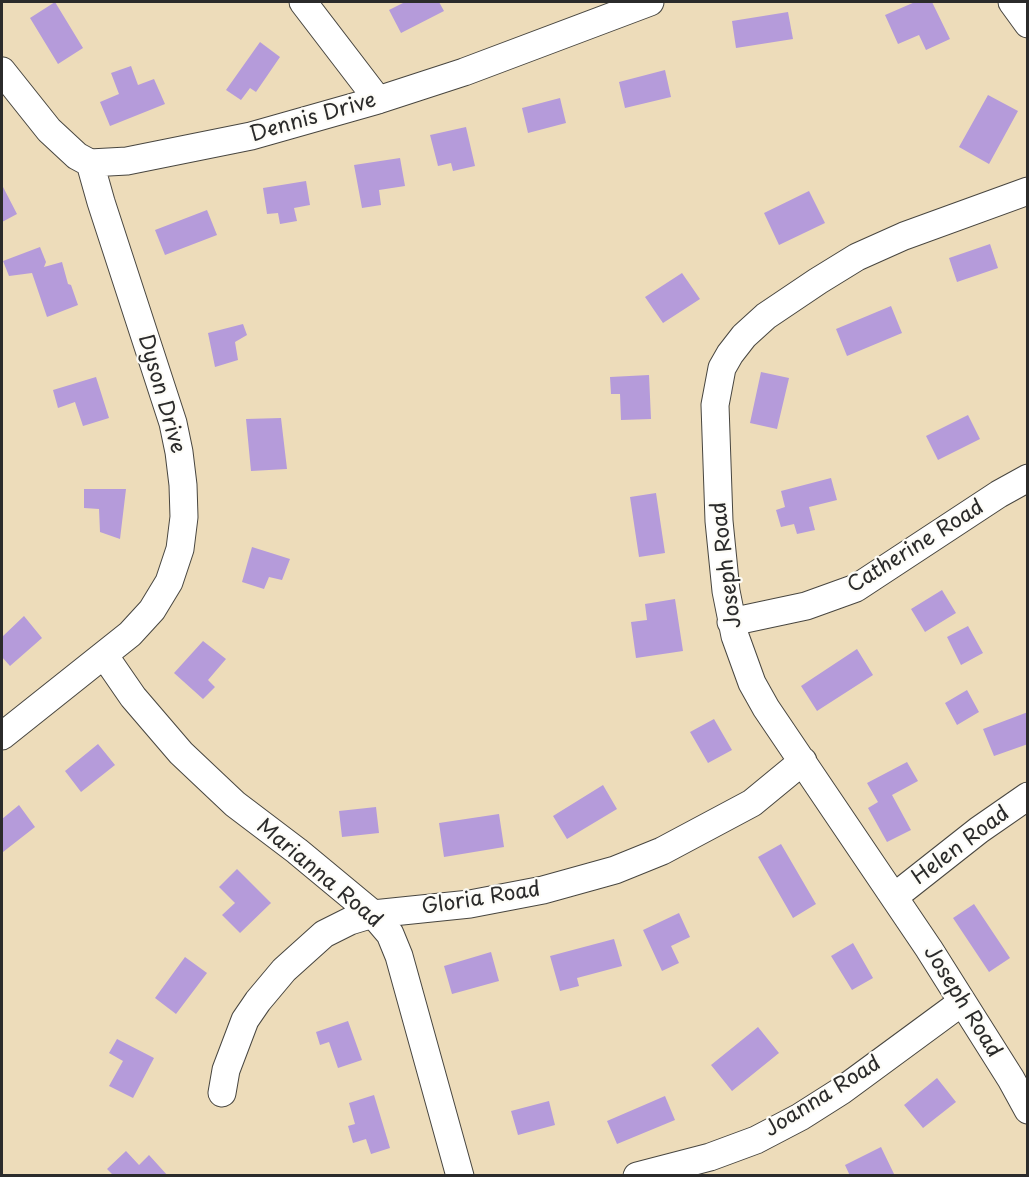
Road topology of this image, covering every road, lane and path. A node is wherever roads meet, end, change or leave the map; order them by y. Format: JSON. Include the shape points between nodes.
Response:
{"nodes":[{"id":1,"x":303,"y":2,"type":"edge"},
{"id":2,"x":650,"y":2,"type":"edge"},
{"id":3,"x":1012,"y":2,"type":"edge"},
{"id":4,"x":1028,"y":24,"type":"edge"},
{"id":5,"x":2,"y":71,"type":"edge"},
{"id":6,"x":378,"y":100,"type":"junction"},
{"id":7,"x":90,"y":163,"type":"junction"},
{"id":8,"x":1028,"y":191,"type":"edge"},
{"id":9,"x":1028,"y":478,"type":"edge"},
{"id":10,"x":731,"y":622,"type":"junction"},
{"id":11,"x":104,"y":655,"type":"junction"},
{"id":12,"x":2,"y":736,"type":"edge"},
{"id":13,"x":803,"y":761,"type":"junction"},
{"id":14,"x":1028,"y":796,"type":"edge"},
{"id":15,"x":894,"y":897,"type":"junction"},
{"id":16,"x":373,"y":914,"type":"junction"},
{"id":17,"x":962,"y":1002,"type":"junction"},
{"id":18,"x":222,"y":1093,"type":"dead end"},
{"id":19,"x":1028,"y":1110,"type":"edge"},
{"id":20,"x":460,"y":1176,"type":"edge"},
{"id":21,"x":637,"y":1176,"type":"edge"}],
"edges":[{"from":1,"to":6,"type":"street"},
{"from":2,"to":6,"type":"street","name":"Dennis Drive"},
{"from":3,"to":4,"type":"street"},
{"from":5,"to":7,"type":"street","via":[[49,130]]},
{"from":6,"to":7,"type":"street","name":"Dennis Drive","via":[[251,136],[127,161]]},
{"from":7,"to":11,"type":"street","name":"Dyson Drive","via":[[173,423],[180,452],[184,517],[180,549],[169,582],[152,610]]},
{"from":8,"to":10,"type":"street","name":"Joseph Road","via":[[949,218],[857,257],[766,316],[730,354],[722,368],[716,405],[719,521]]},
{"from":9,"to":10,"type":"street","name":"Catherine Road","via":[[856,588],[806,606]]},
{"from":10,"to":13,"type":"street","name":"Joseph Road","via":[[752,683]]},
{"from":11,"to":12,"type":"street","name":"Dyson Drive"},
{"from":11,"to":16,"type":"street","name":"Marianna Road","via":[[133,697],[181,753],[235,804]]},
{"from":13,"to":15,"type":"street","name":"Joseph Road"},
{"from":13,"to":16,"type":"street","name":"Gloria Road","via":[[752,803],[662,851],[615,870],[543,890],[470,904]]},
{"from":14,"to":15,"type":"street","name":"Helen Road"},
{"from":15,"to":17,"type":"street","name":"Joseph Road"},
{"from":16,"to":18,"type":"street","name":"Gloria Road","via":[[324,934],[278,977],[245,1020],[226,1070]]},
{"from":16,"to":20,"type":"street","name":"Marianna Road","via":[[390,934],[399,956]]},
{"from":17,"to":19,"type":"street","name":"Joseph Road"},
{"from":17,"to":21,"type":"street","name":"Joanna Road","via":[[841,1091],[773,1131],[710,1157]]}]}
